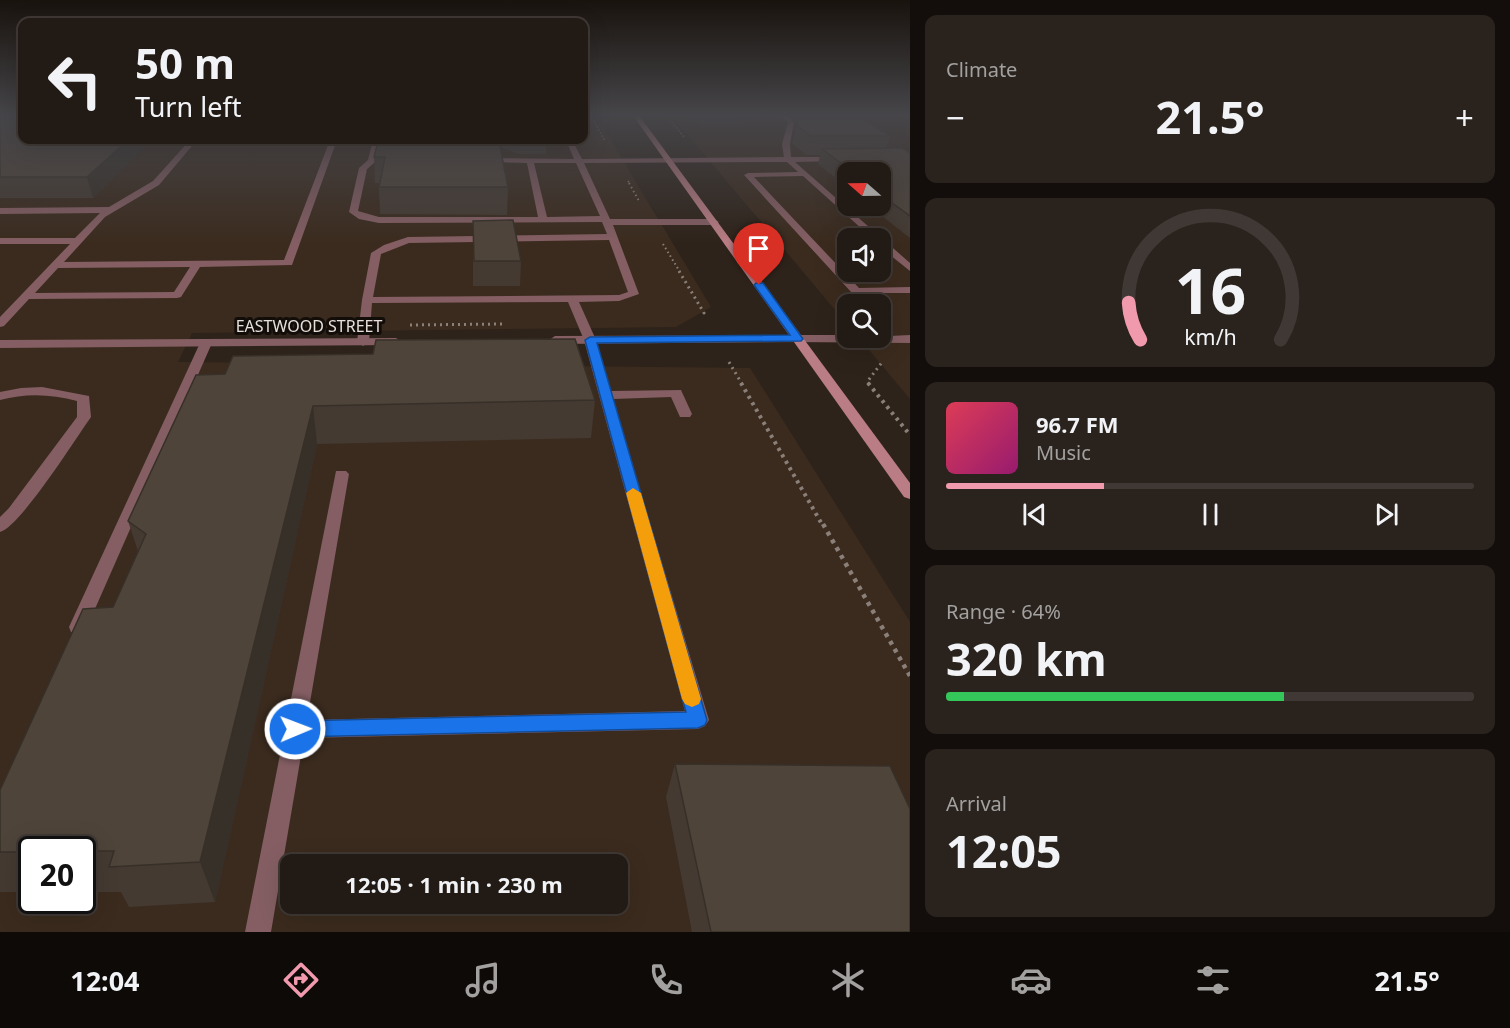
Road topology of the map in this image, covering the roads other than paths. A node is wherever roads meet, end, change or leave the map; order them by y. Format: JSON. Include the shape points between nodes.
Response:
{"nodes":[{"id":1,"x":178,"y":157,"type":"edge"},
{"id":2,"x":327,"y":157,"type":"edge"},
{"id":3,"x":373,"y":157,"type":"edge"},
{"id":4,"x":553,"y":157,"type":"edge"},
{"id":5,"x":577,"y":157,"type":"edge"},
{"id":6,"x":665,"y":157,"type":"edge"},
{"id":7,"x":788,"y":159,"type":"junction"},
{"id":8,"x":843,"y":159,"type":"edge"},
{"id":9,"x":393,"y":160,"type":"edge"},
{"id":10,"x":477,"y":160,"type":"edge"},
{"id":11,"x":488,"y":160,"type":"joint"},
{"id":12,"x":667,"y":160,"type":"junction"},
{"id":13,"x":372,"y":161,"type":"junction"},
{"id":14,"x":530,"y":161,"type":"junction"},
{"id":15,"x":566,"y":161,"type":"junction"},
{"id":16,"x":579,"y":161,"type":"junction"},
{"id":17,"x":803,"y":174,"type":"junction"},
{"id":18,"x":111,"y":210,"type":"junction"},
{"id":19,"x":0,"y":211,"type":"edge"},
{"id":20,"x":543,"y":220,"type":"junction"},
{"id":21,"x":606,"y":221,"type":"junction"},
{"id":22,"x":714,"y":222,"type":"junction"},
{"id":23,"x":865,"y":228,"type":"edge"},
{"id":24,"x":613,"y":237,"type":"junction"},
{"id":25,"x":78,"y":241,"type":"junction"},
{"id":26,"x":0,"y":242,"type":"edge"},
{"id":27,"x":891,"y":252,"type":"edge"},
{"id":28,"x":196,"y":264,"type":"junction"},
{"id":29,"x":55,"y":265,"type":"junction"},
{"id":30,"x":910,"y":268,"type":"edge"},
{"id":31,"x":910,"y":291,"type":"edge"},
{"id":32,"x":27,"y":296,"type":"junction"},
{"id":33,"x":572,"y":298,"type":"junction"},
{"id":34,"x":367,"y":300,"type":"junction"},
{"id":35,"x":0,"y":324,"type":"edge"},
{"id":36,"x":798,"y":339,"type":"junction"},
{"id":37,"x":910,"y":339,"type":"edge"},
{"id":38,"x":543,"y":340,"type":"edge"},
{"id":39,"x":590,"y":340,"type":"junction"},
{"id":40,"x":411,"y":341,"type":"edge"},
{"id":41,"x":363,"y":342,"type":"junction"},
{"id":42,"x":206,"y":343,"type":"junction"},
{"id":43,"x":0,"y":344,"type":"edge"},
{"id":44,"x":606,"y":395,"type":"junction"},
{"id":45,"x":0,"y":396,"type":"edge"},
{"id":46,"x":685,"y":414,"type":"dead end"},
{"id":47,"x":341,"y":474,"type":"dead end"},
{"id":48,"x":910,"y":494,"type":"edge"},
{"id":49,"x":0,"y":527,"type":"edge"},
{"id":50,"x":72,"y":639,"type":"edge"},
{"id":51,"x":295,"y":729,"type":"junction"},
{"id":52,"x":258,"y":932,"type":"edge"}],
"edges":[{"from":1,"to":18,"type":"street","via":[[156,183]]},
{"from":2,"to":28,"type":"street","via":[[288,263]]},
{"from":3,"to":13,"type":"street"},
{"from":4,"to":15,"type":"street"},
{"from":5,"to":16,"type":"street"},
{"from":6,"to":12,"type":"main road"},
{"from":7,"to":8,"type":"street"},
{"from":7,"to":12,"type":"street"},
{"from":7,"to":17,"type":"street"},
{"from":9,"to":13,"type":"street"},
{"from":10,"to":11,"type":"street"},
{"from":11,"to":14,"type":"street"},
{"from":12,"to":16,"type":"street"},
{"from":12,"to":22,"type":"main road"},
{"from":13,"to":20,"type":"street","via":[[363,168],[353,212],[362,217]]},
{"from":14,"to":15,"type":"street"},
{"from":14,"to":20,"type":"street"},
{"from":15,"to":16,"type":"street"},
{"from":16,"to":21,"type":"street"},
{"from":17,"to":23,"type":"street"},
{"from":17,"to":31,"type":"street","via":[[748,175],[856,291]]},
{"from":18,"to":19,"type":"street"},
{"from":18,"to":25,"type":"street"},
{"from":20,"to":21,"type":"street"},
{"from":21,"to":22,"type":"street"},
{"from":21,"to":24,"type":"street"},
{"from":22,"to":36,"type":"main road"},
{"from":24,"to":33,"type":"street","via":[[634,294],[619,298]]},
{"from":24,"to":34,"type":"street","via":[[408,240],[376,254]]},
{"from":25,"to":26,"type":"street"},
{"from":25,"to":29,"type":"street"},
{"from":27,"to":30,"type":"street"},
{"from":28,"to":29,"type":"street"},
{"from":28,"to":32,"type":"street","via":[[177,295]]},
{"from":29,"to":32,"type":"street"},
{"from":32,"to":35,"type":"street"},
{"from":33,"to":34,"type":"street"},
{"from":33,"to":39,"type":"street"},
{"from":34,"to":41,"type":"street"},
{"from":36,"to":37,"type":"street"},
{"from":36,"to":39,"type":"street"},
{"from":36,"to":48,"type":"main road"},
{"from":38,"to":39,"type":"street"},
{"from":39,"to":44,"type":"street"},
{"from":40,"to":41,"type":"street","name":"EASTWOOD STREET"},
{"from":41,"to":42,"type":"street","name":"EASTWOOD STREET"},
{"from":42,"to":43,"type":"street","name":"EASTWOOD STREET"},
{"from":42,"to":50,"type":"street","via":[[192,386]]},
{"from":44,"to":46,"type":"street","via":[[676,393]]},
{"from":44,"to":51,"type":"street","via":[[698,720]]},
{"from":45,"to":49,"type":"street","via":[[33,391],[63,393],[84,399],[84,417]]},
{"from":47,"to":51,"type":"street"},
{"from":51,"to":52,"type":"street"}]}
